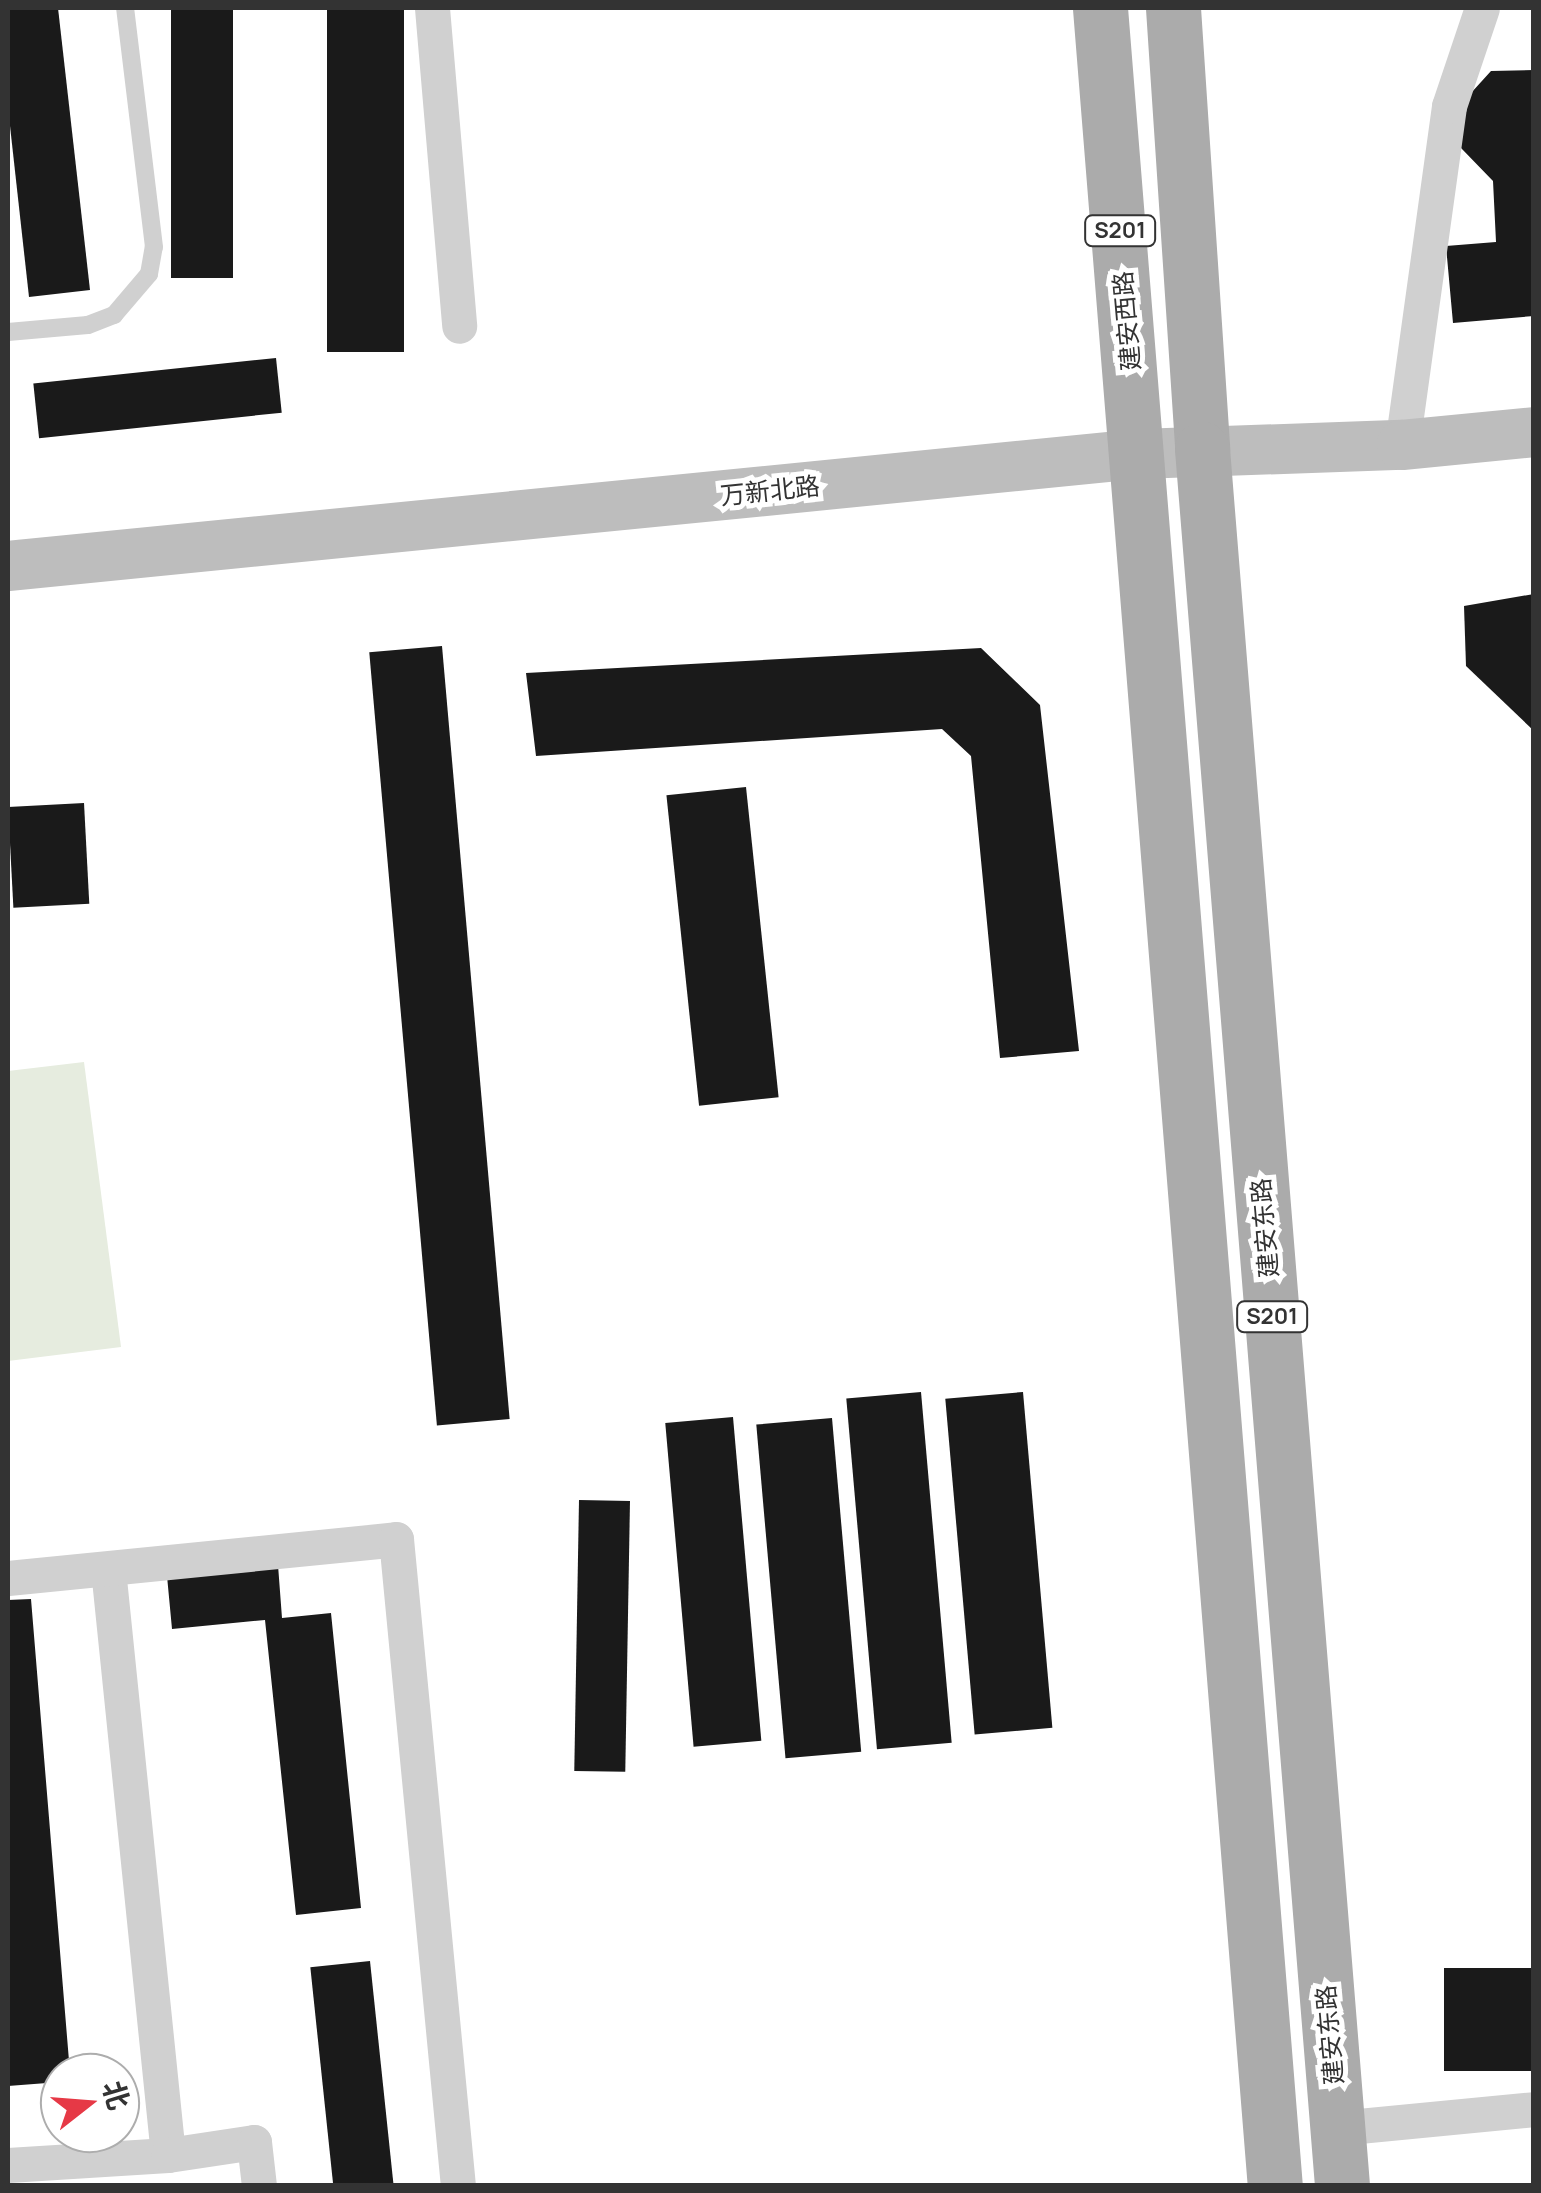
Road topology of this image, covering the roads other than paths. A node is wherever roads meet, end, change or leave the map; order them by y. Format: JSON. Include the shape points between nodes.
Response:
{"nodes":[{"id":1,"x":125,"y":8,"type":"edge"},
{"id":2,"x":432,"y":8,"type":"edge"},
{"id":3,"x":1100,"y":8,"type":"edge"},
{"id":4,"x":1174,"y":8,"type":"edge"},
{"id":5,"x":1482,"y":8,"type":"edge"},
{"id":6,"x":459,"y":326,"type":"dead end"},
{"id":7,"x":8,"y":332,"type":"edge"},
{"id":8,"x":1534,"y":432,"type":"edge"},
{"id":9,"x":1402,"y":445,"type":"junction"},
{"id":10,"x":1202,"y":449,"type":"junction"},
{"id":11,"x":1139,"y":454,"type":"junction"},
{"id":12,"x":8,"y":566,"type":"edge"},
{"id":13,"x":108,"y":1569,"type":"junction"},
{"id":14,"x":8,"y":1578,"type":"edge"},
{"id":15,"x":1534,"y":2108,"type":"edge"},
{"id":16,"x":1338,"y":2128,"type":"junction"},
{"id":17,"x":168,"y":2155,"type":"junction"},
{"id":18,"x":8,"y":2164,"type":"edge"},
{"id":19,"x":259,"y":2186,"type":"edge"},
{"id":20,"x":458,"y":2186,"type":"edge"},
{"id":21,"x":1275,"y":2186,"type":"edge"},
{"id":22,"x":1342,"y":2186,"type":"edge"}],
"edges":[{"from":1,"to":7,"type":"lane","via":[[154,247],[149,274],[114,315],[88,325]]},
{"from":2,"to":6,"type":"street"},
{"from":3,"to":11,"type":"main road","name":"建安西路","number":"S201"},
{"from":4,"to":10,"type":"main road","number":"S201"},
{"from":5,"to":9,"type":"street","via":[[1449,106]]},
{"from":8,"to":9,"type":"main road","name":"万新北路"},
{"from":9,"to":10,"type":"main road","name":"万新北路"},
{"from":10,"to":11,"type":"main road","name":"万新北路"},
{"from":10,"to":16,"type":"main road","name":"建安东路","number":"S201"},
{"from":11,"to":12,"type":"main road","name":"万新北路"},
{"from":11,"to":21,"type":"main road","number":"S201"},
{"from":13,"to":14,"type":"street"},
{"from":13,"to":17,"type":"street"},
{"from":13,"to":20,"type":"street","via":[[396,1539]]},
{"from":15,"to":16,"type":"street"},
{"from":16,"to":22,"type":"main road","name":"建安东路","number":"S201"},
{"from":17,"to":18,"type":"street"},
{"from":17,"to":19,"type":"street","via":[[254,2142]]}]}
